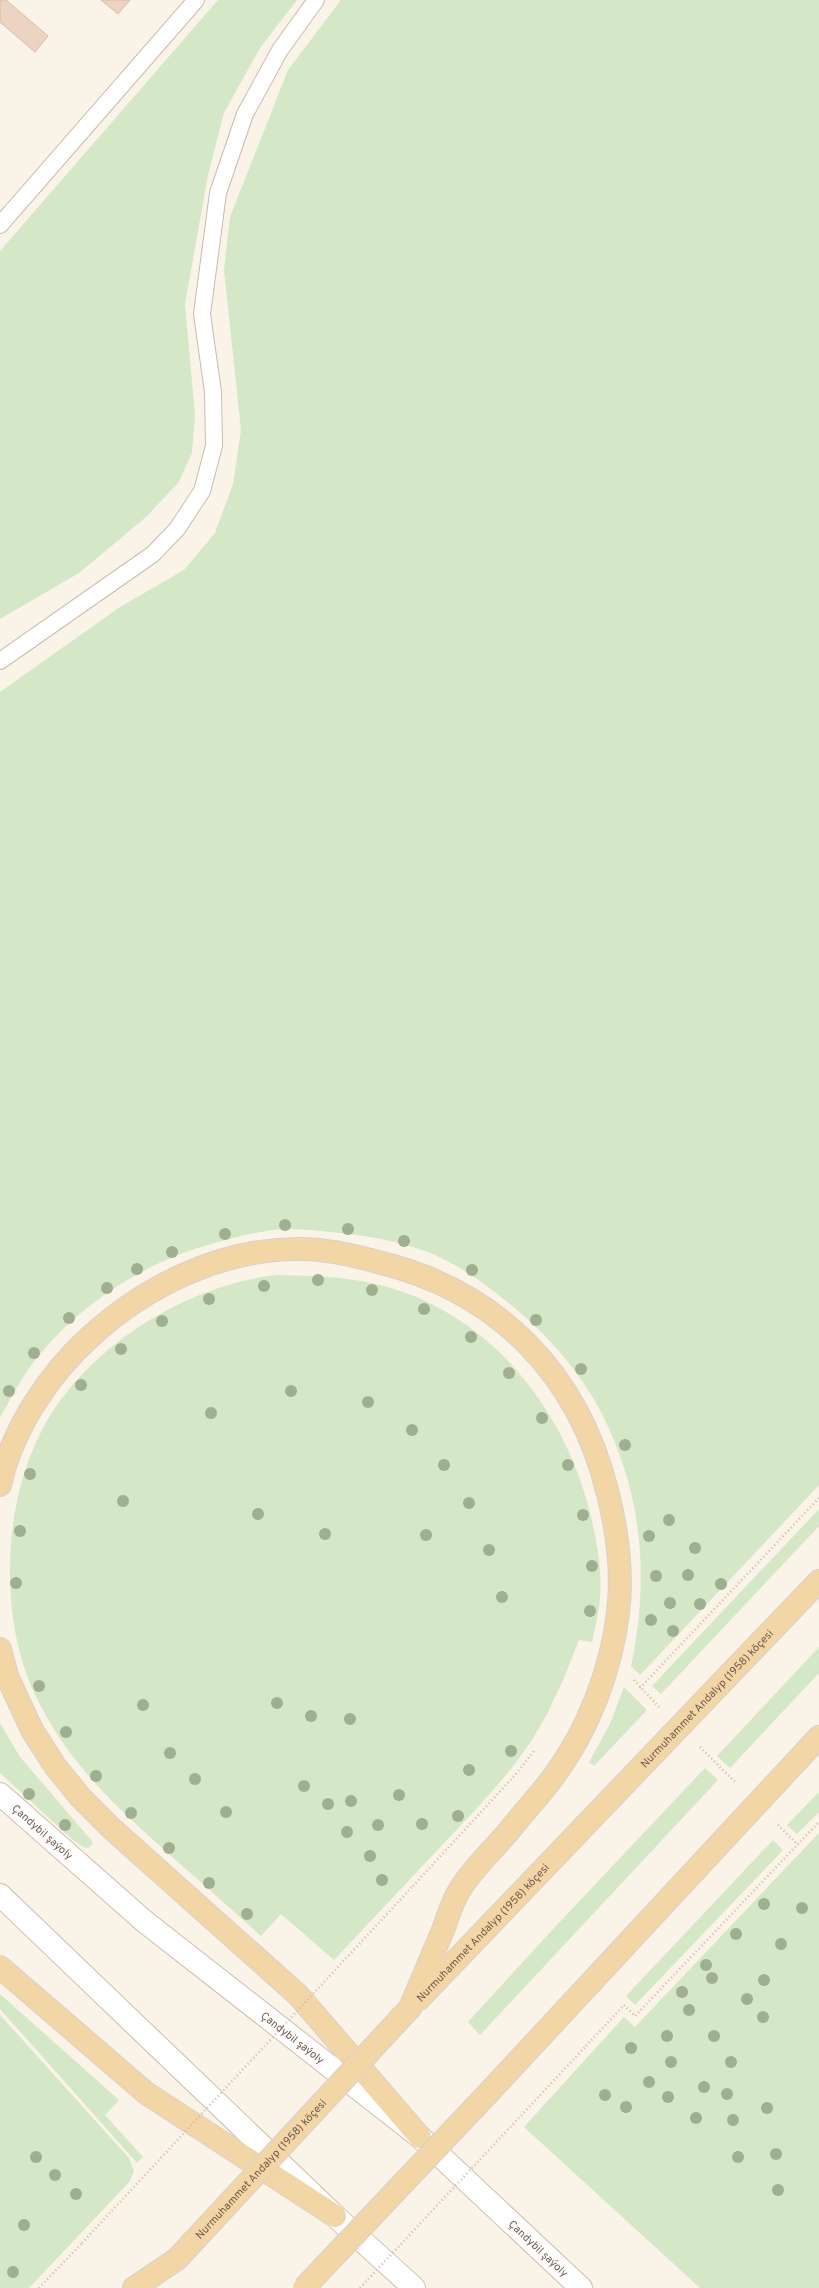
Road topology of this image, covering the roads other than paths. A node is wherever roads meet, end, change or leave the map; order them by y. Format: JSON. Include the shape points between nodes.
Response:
{"nodes":[{"id":1,"x":196,"y":0,"type":"edge"},
{"id":2,"x":316,"y":0,"type":"edge"},
{"id":3,"x":0,"y":225,"type":"edge"},
{"id":4,"x":0,"y":661,"type":"edge"},
{"id":5,"x":0,"y":1485,"type":"edge"},
{"id":6,"x":819,"y":1580,"type":"edge"},
{"id":7,"x":0,"y":1649,"type":"edge"},
{"id":8,"x":819,"y":1737,"type":"edge"},
{"id":9,"x":0,"y":1794,"type":"edge"},
{"id":10,"x":0,"y":1895,"type":"edge"},
{"id":11,"x":0,"y":1967,"type":"edge"},
{"id":12,"x":410,"y":2008,"type":"junction"},
{"id":13,"x":420,"y":2137,"type":"junction"},
{"id":14,"x":335,"y":2216,"type":"junction"},
{"id":15,"x":177,"y":2259,"type":"junction"},
{"id":16,"x":134,"y":2288,"type":"edge"},
{"id":17,"x":151,"y":2288,"type":"edge"},
{"id":18,"x":304,"y":2288,"type":"edge"},
{"id":19,"x":414,"y":2288,"type":"edge"},
{"id":20,"x":581,"y":2288,"type":"edge"}],
"edges":[{"from":1,"to":3,"type":"lane"},
{"from":2,"to":4,"type":"lane","via":[[280,50],[245,114],[218,194],[202,314],[213,392],[214,446],[202,491],[177,529],[153,554]]},
{"from":5,"to":12,"type":"main road","via":[[21,1428],[58,1370],[80,1345],[112,1317],[173,1279],[206,1266],[250,1255],[302,1249],[349,1254],[416,1273],[456,1290],[486,1308],[540,1357],[564,1389],[582,1420],[603,1474],[620,1556],[618,1614],[598,1690],[571,1750],[554,1776],[459,1891]]},
{"from":6,"to":12,"type":"main road","name":"Nurmuhammet Andalyp (1958) köçesi"},
{"from":7,"to":13,"type":"main road","via":[[6,1676],[32,1730],[55,1766],[82,1798],[111,1828],[298,1995]]},
{"from":8,"to":18,"type":"main road","bridge":true},
{"from":9,"to":13,"type":"main road","name":"Çandybil şaýoly","via":[[144,1921]]},
{"from":10,"to":14,"type":"main road"},
{"from":11,"to":14,"type":"main road","via":[[146,2093]]},
{"from":12,"to":15,"type":"main road","name":"Nurmuhammet Andalyp (1958) köçesi","bridge":true},
{"from":13,"to":20,"type":"main road","name":"Çandybil şaýoly"},
{"from":14,"to":19,"type":"main road"},
{"from":15,"to":16,"type":"main road"},
{"from":15,"to":17,"type":"main road","name":"Nurmuhammet Andalyp (1958) köçesi"}]}
